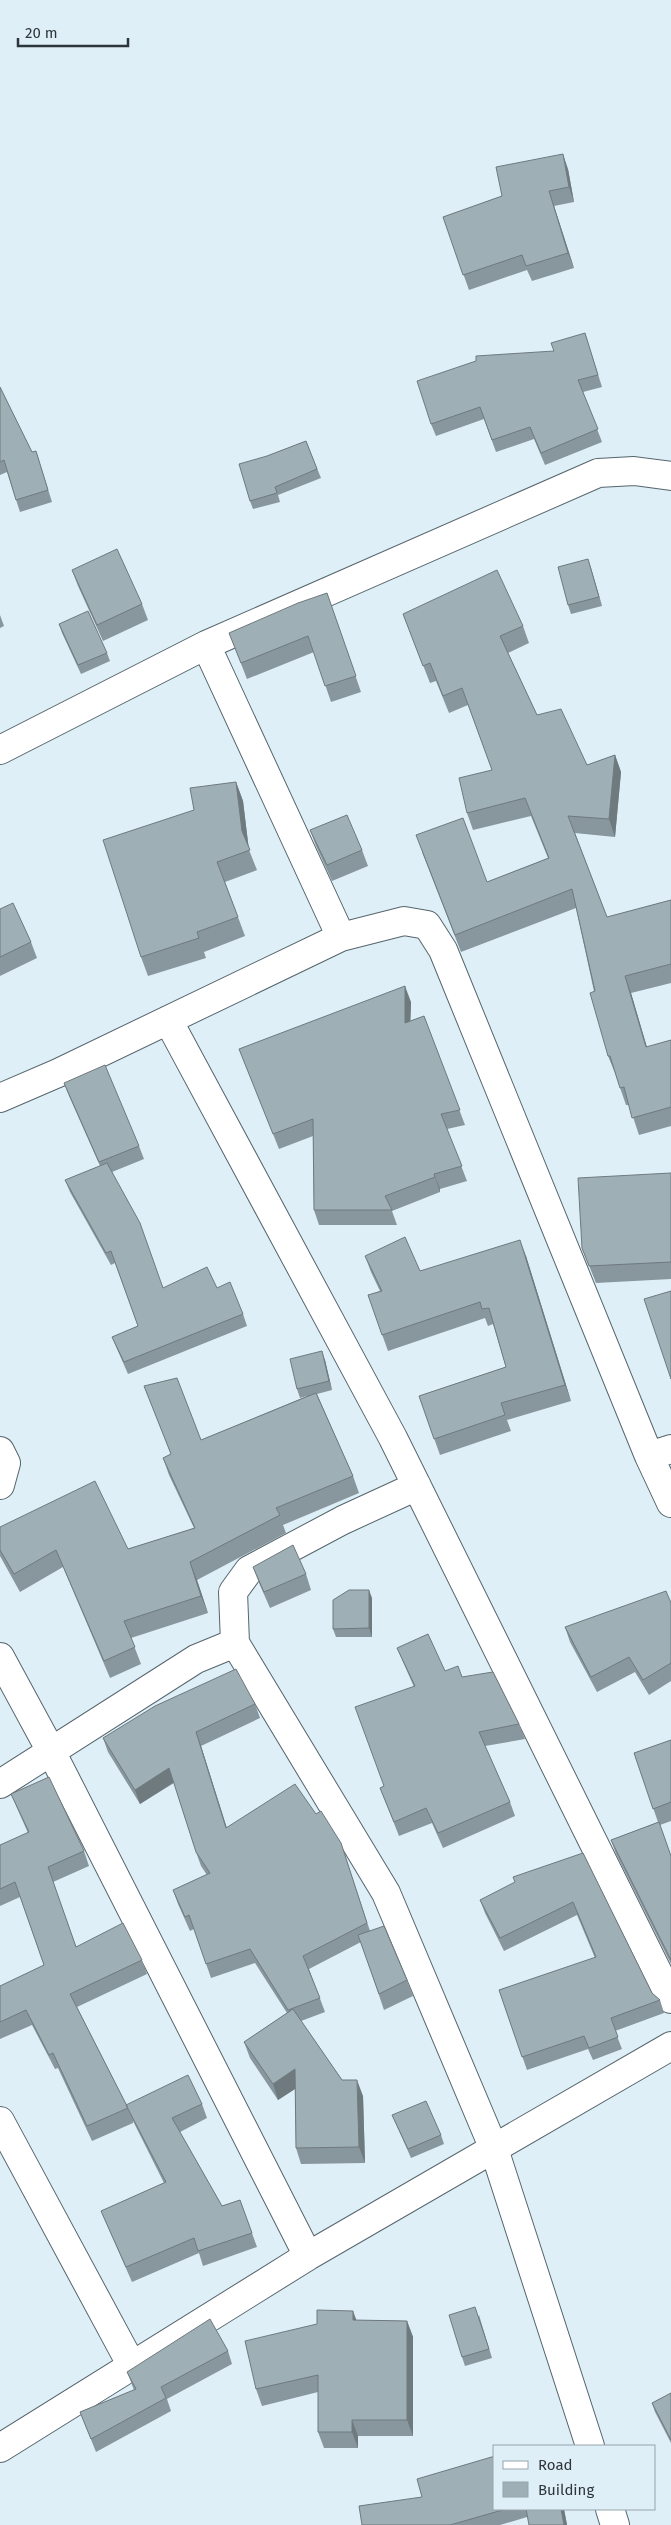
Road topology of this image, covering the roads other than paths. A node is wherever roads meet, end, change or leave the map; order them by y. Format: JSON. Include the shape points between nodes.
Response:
{"nodes":[{"id":1,"x":671,"y":476,"type":"edge"},
{"id":2,"x":206,"y":645,"type":"junction"},
{"id":3,"x":0,"y":750,"type":"edge"},
{"id":4,"x":341,"y":937,"type":"junction"},
{"id":5,"x":168,"y":1020,"type":"junction"},
{"id":6,"x":0,"y":1098,"type":"edge"},
{"id":7,"x":0,"y":1451,"type":"edge"},
{"id":8,"x":660,"y":1452,"type":"edge"},
{"id":9,"x":0,"y":1485,"type":"edge"},
{"id":10,"x":417,"y":1486,"type":"junction"},
{"id":11,"x":671,"y":1503,"type":"edge"},
{"id":12,"x":235,"y":1644,"type":"junction"},
{"id":13,"x":0,"y":1657,"type":"edge"},
{"id":14,"x":52,"y":1753,"type":"junction"},
{"id":15,"x":0,"y":1784,"type":"edge"},
{"id":16,"x":671,"y":1999,"type":"edge"},
{"id":17,"x":671,"y":2046,"type":"edge"},
{"id":18,"x":0,"y":2121,"type":"edge"},
{"id":19,"x":494,"y":2149,"type":"junction"},
{"id":20,"x":308,"y":2256,"type":"junction"},
{"id":21,"x":132,"y":2366,"type":"junction"},
{"id":22,"x":590,"y":2445,"type":"edge"},
{"id":23,"x":0,"y":2448,"type":"edge"},
{"id":24,"x":610,"y":2510,"type":"edge"},
{"id":25,"x":615,"y":2525,"type":"edge"}],
"edges":[{"from":1,"to":2,"type":"street","via":[[634,471],[598,473]]},
{"from":2,"to":3,"type":"street"},
{"from":2,"to":4,"type":"street"},
{"from":4,"to":5,"type":"street"},
{"from":4,"to":8,"type":"street","via":[[404,921],[427,926],[443,950]]},
{"from":5,"to":6,"type":"street"},
{"from":5,"to":10,"type":"street"},
{"from":7,"to":9,"type":"street","via":[[6,1463]]},
{"from":8,"to":11,"type":"street"},
{"from":10,"to":12,"type":"street","via":[[343,1520],[249,1570],[233,1592]]},
{"from":10,"to":16,"type":"street"},
{"from":12,"to":14,"type":"street","via":[[196,1659]]},
{"from":12,"to":19,"type":"street","via":[[386,1893]]},
{"from":13,"to":14,"type":"street"},
{"from":14,"to":15,"type":"street"},
{"from":14,"to":20,"type":"street"},
{"from":17,"to":19,"type":"street"},
{"from":18,"to":21,"type":"street"},
{"from":19,"to":20,"type":"street"},
{"from":19,"to":22,"type":"street"},
{"from":20,"to":21,"type":"street"},
{"from":21,"to":23,"type":"street"},
{"from":24,"to":25,"type":"street"}]}
